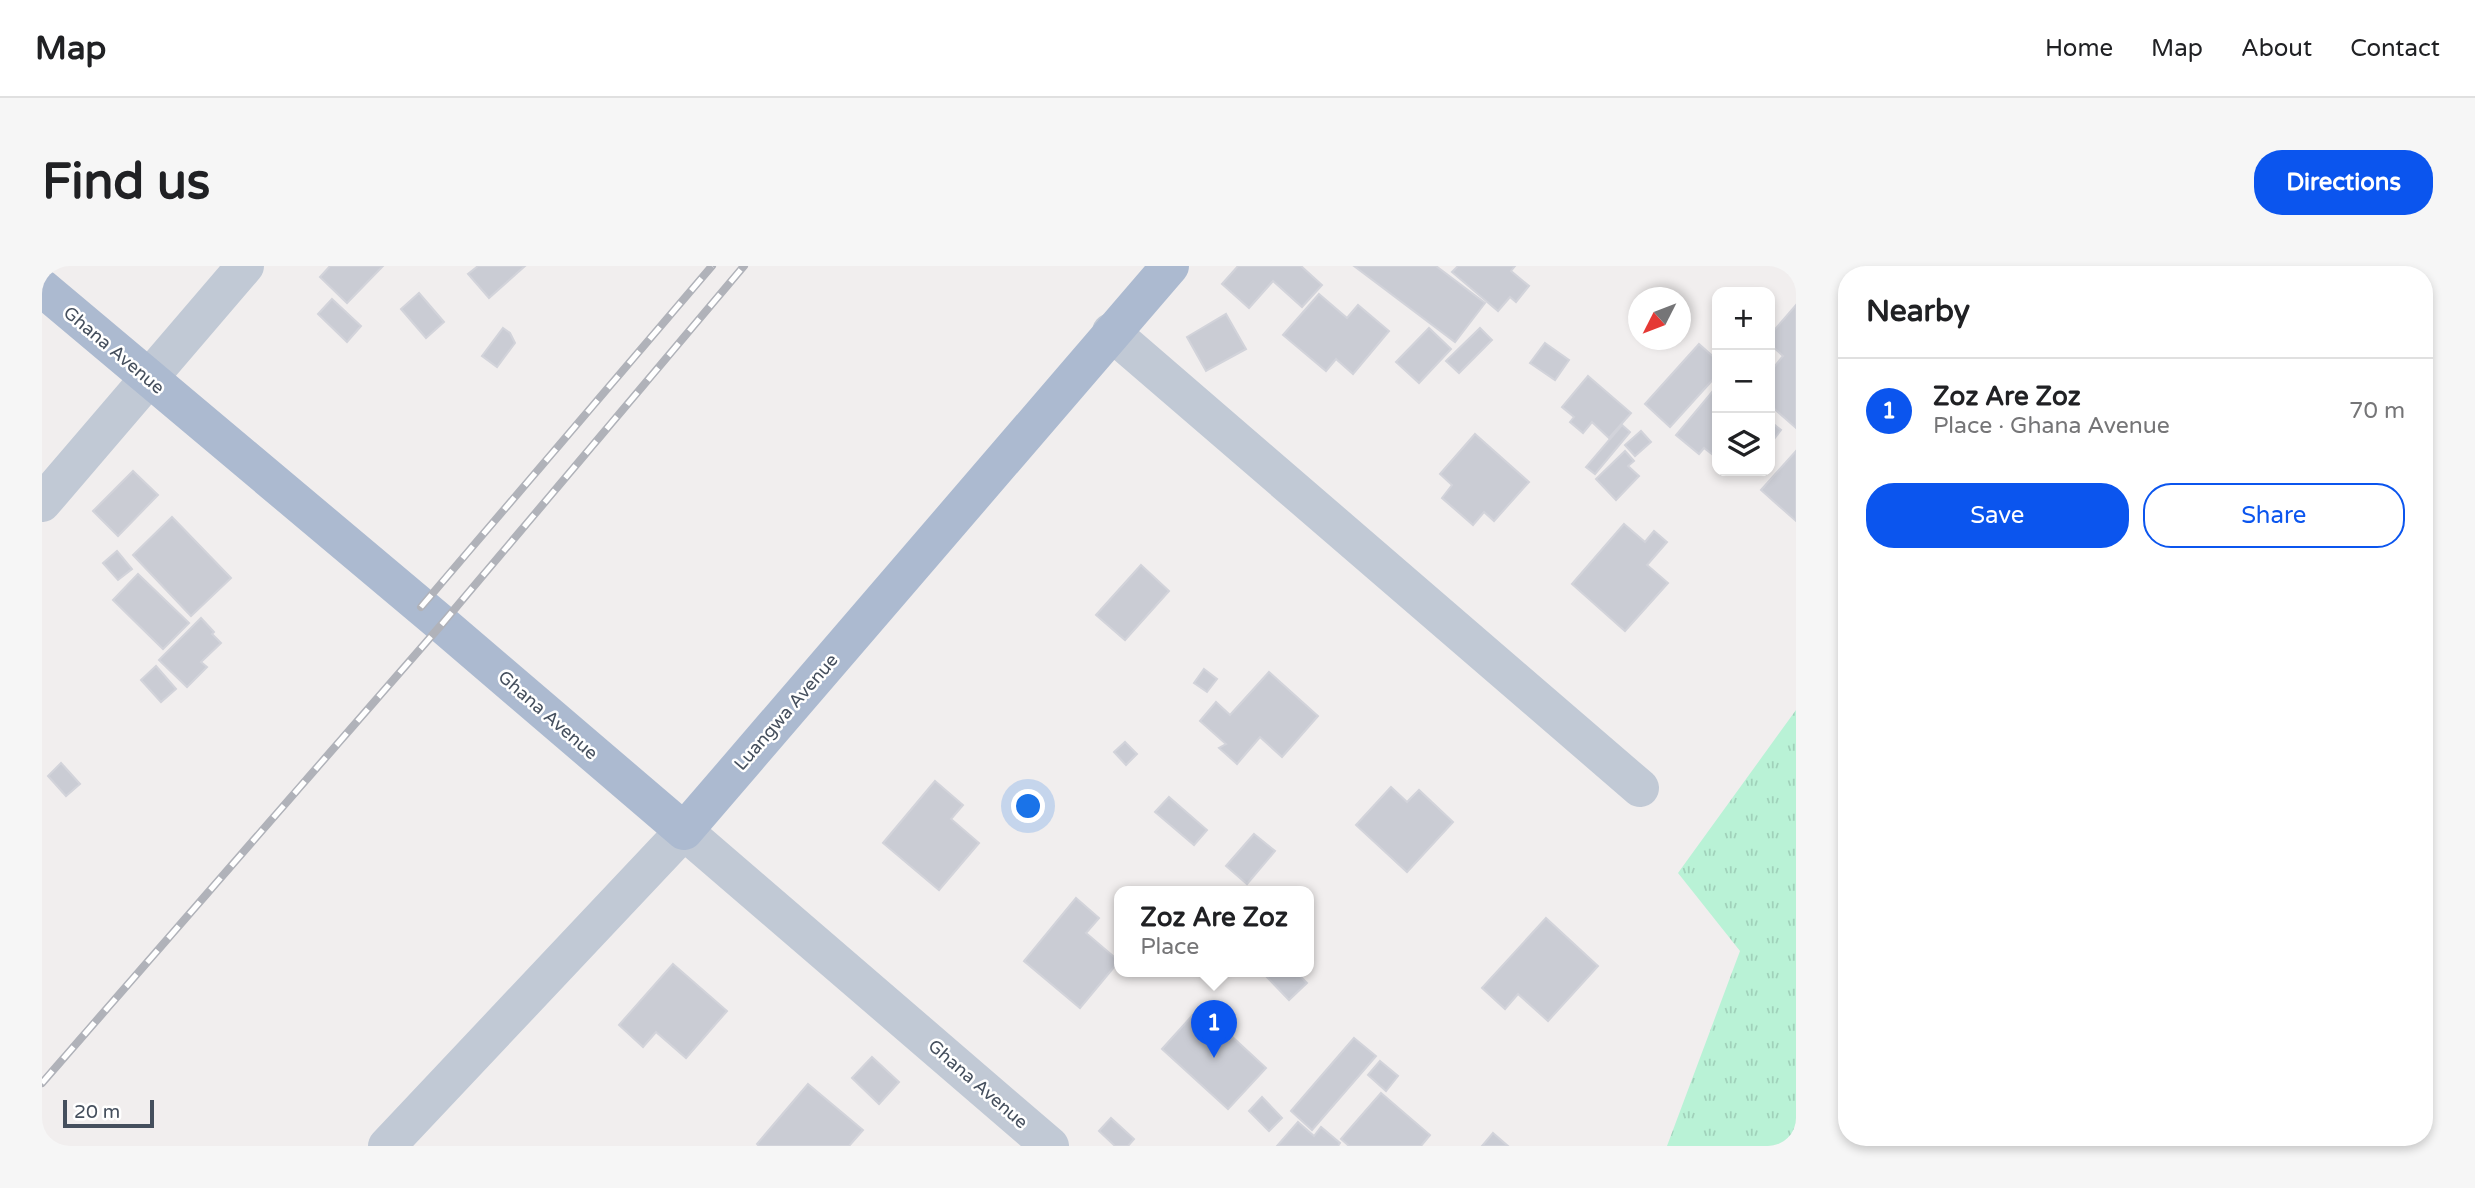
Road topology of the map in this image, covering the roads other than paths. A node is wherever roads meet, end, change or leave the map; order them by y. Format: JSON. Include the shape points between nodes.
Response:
{"nodes":[{"id":1,"x":244,"y":266,"type":"edge"},
{"id":2,"x":1170,"y":266,"type":"edge"},
{"id":3,"x":42,"y":288,"type":"edge"},
{"id":4,"x":1111,"y":332,"type":"junction"},
{"id":5,"x":148,"y":379,"type":"junction"},
{"id":6,"x":42,"y":503,"type":"edge"},
{"id":7,"x":1640,"y":788,"type":"dead end"},
{"id":8,"x":684,"y":831,"type":"junction"},
{"id":9,"x":387,"y":1146,"type":"edge"},
{"id":10,"x":1050,"y":1146,"type":"edge"}],
"edges":[{"from":1,"to":5,"type":"street"},
{"from":2,"to":4,"type":"main road","name":"Luangwa Avenue"},
{"from":3,"to":5,"type":"main road","name":"Ghana Avenue"},
{"from":4,"to":7,"type":"street"},
{"from":4,"to":8,"type":"main road","name":"Luangwa Avenue"},
{"from":5,"to":6,"type":"street"},
{"from":5,"to":8,"type":"main road","name":"Ghana Avenue"},
{"from":8,"to":9,"type":"street","name":"Luangwa Avenue"},
{"from":8,"to":10,"type":"street","name":"Ghana Avenue"}]}
